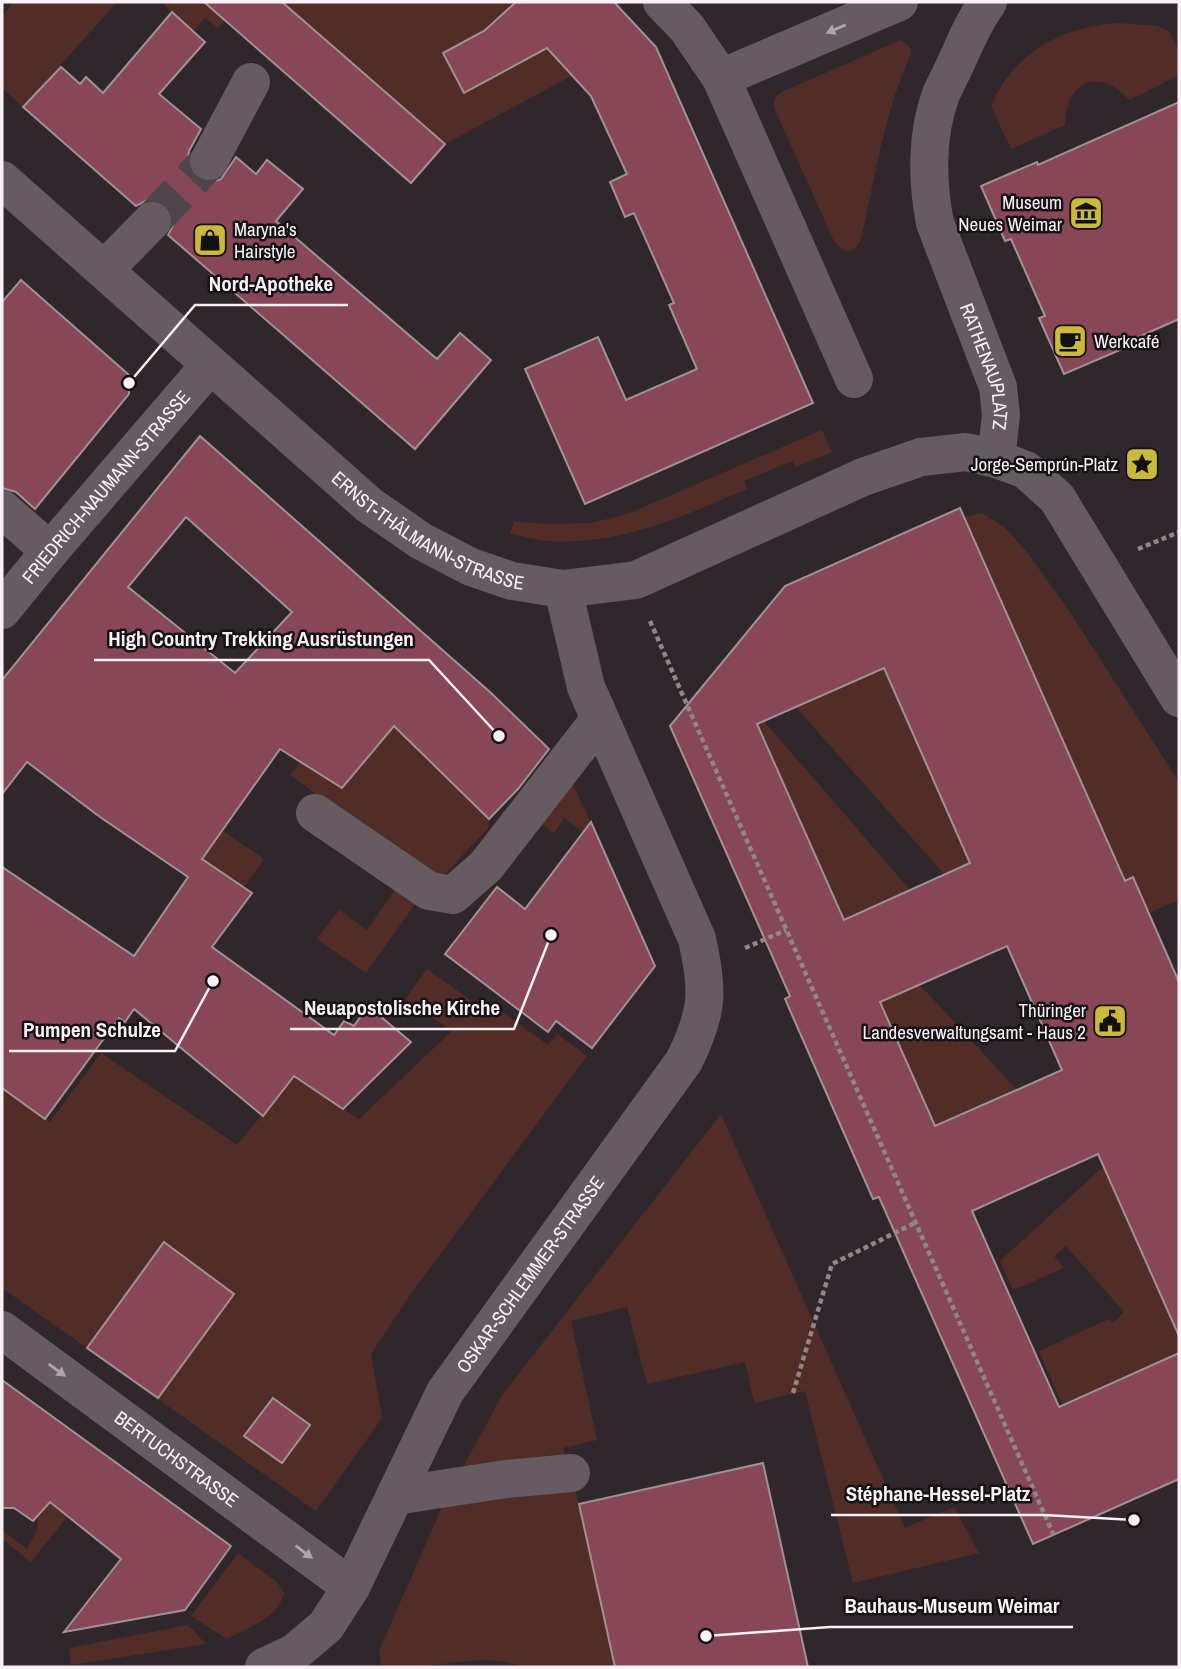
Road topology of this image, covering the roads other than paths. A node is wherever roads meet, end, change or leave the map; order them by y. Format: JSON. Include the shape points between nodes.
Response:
{"nodes":[{"id":1,"x":662,"y":2,"type":"edge"},
{"id":2,"x":899,"y":2,"type":"edge"},
{"id":3,"x":988,"y":2,"type":"edge"},
{"id":4,"x":721,"y":78,"type":"junction"},
{"id":5,"x":251,"y":82,"type":"dead end"},
{"id":6,"x":209,"y":161,"type":"tunnel mouth"},
{"id":7,"x":2,"y":180,"type":"edge"},
{"id":8,"x":152,"y":220,"type":"tunnel mouth"},
{"id":9,"x":104,"y":270,"type":"junction"},
{"id":10,"x":210,"y":365,"type":"junction"},
{"id":11,"x":854,"y":379,"type":"dead end"},
{"id":12,"x":996,"y":458,"type":"junction"},
{"id":13,"x":2,"y":509,"type":"edge"},
{"id":14,"x":50,"y":551,"type":"junction"},
{"id":15,"x":563,"y":589,"type":"junction"},
{"id":16,"x":2,"y":610,"type":"edge"},
{"id":17,"x":1168,"y":659,"type":"edge"},
{"id":18,"x":1179,"y":698,"type":"edge"},
{"id":19,"x":600,"y":719,"type":"junction"},
{"id":20,"x":315,"y":813,"type":"dead end"},
{"id":21,"x":2,"y":1330,"type":"edge"},
{"id":22,"x":571,"y":1473,"type":"dead end"},
{"id":23,"x":395,"y":1496,"type":"junction"},
{"id":24,"x":351,"y":1587,"type":"junction"},
{"id":25,"x":264,"y":1667,"type":"edge"}],
"edges":[{"from":1,"to":4,"type":"street","via":[[687,28]]},
{"from":2,"to":4,"type":"street","one_way":true},
{"from":3,"to":12,"type":"street","name":"RATHENAUPLATZ","via":[[941,96],[929,175],[935,223],[998,387],[1001,415]]},
{"from":4,"to":11,"type":"street"},
{"from":5,"to":6,"type":"street"},
{"from":7,"to":9,"type":"street","name":"ERNST-THÄLMANN-STRASSE"},
{"from":8,"to":9,"type":"street"},
{"from":9,"to":10,"type":"street","name":"ERNST-THÄLMANN-STRASSE"},
{"from":10,"to":14,"type":"street","name":"FRIEDRICH-NAUMANN-STRASSE"},
{"from":10,"to":15,"type":"street","name":"ERNST-THÄLMANN-STRASSE","via":[[369,505],[421,541],[512,582]]},
{"from":12,"to":15,"type":"street","name":"RATHENAUPLATZ","via":[[966,452],[921,457],[863,477],[636,580]]},
{"from":12,"to":17,"type":"street","via":[[1026,470],[1058,498]]},
{"from":13,"to":14,"type":"street"},
{"from":14,"to":16,"type":"street","name":"FRIEDRICH-NAUMANN-STRASSE"},
{"from":15,"to":19,"type":"street","via":[[586,687]]},
{"from":17,"to":18,"type":"street"},
{"from":19,"to":20,"type":"street","via":[[486,866],[453,895],[429,891]]},
{"from":19,"to":23,"type":"street","name":"OSKAR-SCHLEMMER-STRASSE","via":[[697,939],[706,1005],[684,1061],[445,1392]]},
{"from":21,"to":24,"type":"street","name":"BERTUCHSTRASSE","one_way":true},
{"from":22,"to":23,"type":"street"},
{"from":23,"to":24,"type":"street","name":"OSKAR-SCHLEMMER-STRASSE"},
{"from":24,"to":25,"type":"street","name":"OSKAR-SCHLEMMER-STRASSE","via":[[326,1626],[295,1653]]}]}
